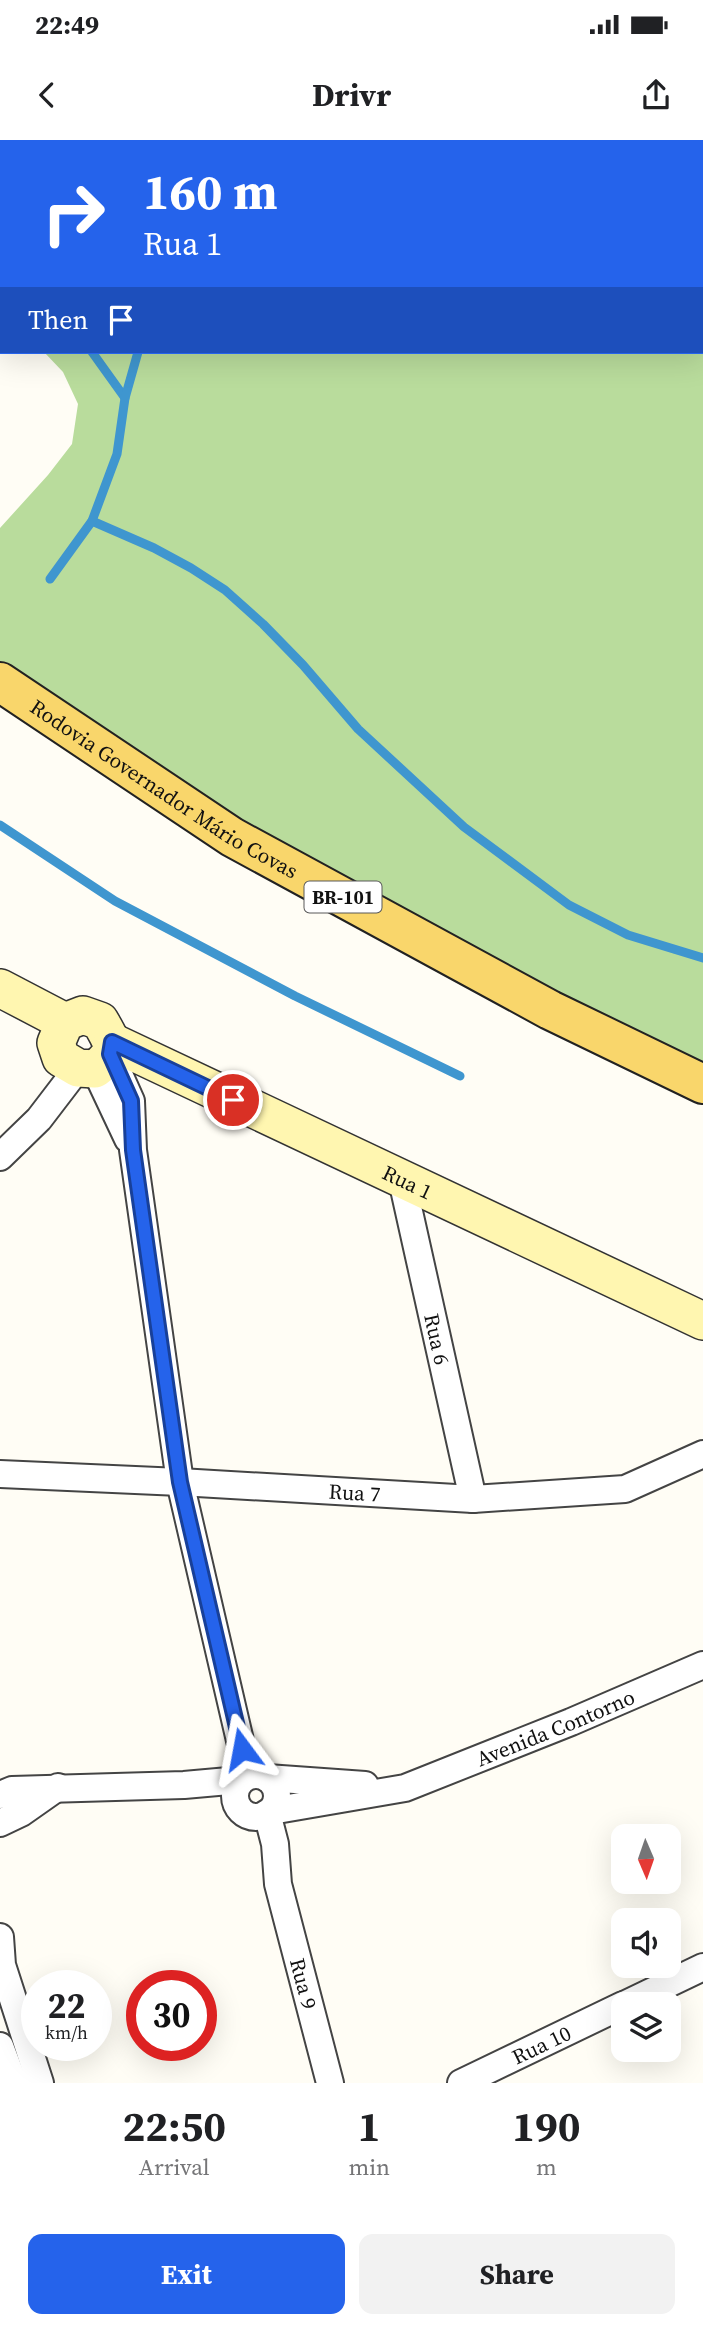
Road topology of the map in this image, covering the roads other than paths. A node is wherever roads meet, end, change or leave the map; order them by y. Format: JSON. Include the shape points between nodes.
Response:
{"nodes":[{"id":1,"x":0,"y":682,"type":"edge"},
{"id":2,"x":6,"y":1000,"type":"edge"},
{"id":3,"x":65,"y":1022,"type":"junction"},
{"id":4,"x":91,"y":1058,"type":"junction"},
{"id":5,"x":703,"y":1084,"type":"edge"},
{"id":6,"x":0,"y":1157,"type":"edge"},
{"id":7,"x":402,"y":1180,"type":"junction"},
{"id":8,"x":703,"y":1321,"type":"edge"},
{"id":9,"x":703,"y":1454,"type":"edge"},
{"id":10,"x":0,"y":1474,"type":"edge"},
{"id":11,"x":180,"y":1482,"type":"junction"},
{"id":12,"x":473,"y":1499,"type":"junction"},
{"id":13,"x":703,"y":1665,"type":"edge"},
{"id":14,"x":252,"y":1778,"type":"junction"},
{"id":15,"x":184,"y":1785,"type":"junction"},
{"id":16,"x":58,"y":1787,"type":"junction"},
{"id":17,"x":405,"y":1788,"type":"junction"},
{"id":18,"x":0,"y":1795,"type":"edge"},
{"id":19,"x":256,"y":1812,"type":"junction"},
{"id":20,"x":0,"y":1823,"type":"edge"},
{"id":21,"x":0,"y":1937,"type":"edge"},
{"id":22,"x":1,"y":1966,"type":"edge"},
{"id":23,"x":703,"y":1966,"type":"edge"},
{"id":24,"x":649,"y":1992,"type":"edge"},
{"id":25,"x":611,"y":2010,"type":"edge"},
{"id":26,"x":0,"y":2046,"type":"edge"},
{"id":27,"x":14,"y":2083,"type":"edge"},
{"id":28,"x":40,"y":2083,"type":"edge"},
{"id":29,"x":330,"y":2083,"type":"edge"},
{"id":30,"x":461,"y":2083,"type":"edge"}],
"edges":[{"from":1,"to":5,"type":"main road","name":"Rodovia Governador Mário Covas","number":"BR-101","via":[[232,837],[551,1010]]},
{"from":2,"to":3,"type":"street"},
{"from":3,"to":4,"type":"street","via":[[56,1043]]},
{"from":3,"to":4,"type":"street","via":[[83,1015],[100,1021]]},
{"from":4,"to":6,"type":"street"},
{"from":4,"to":7,"type":"street","name":"Rua 1"},
{"from":4,"to":11,"type":"street","via":[[133,1150]]},
{"from":7,"to":8,"type":"street","name":"Rua 1"},
{"from":7,"to":12,"type":"street","name":"Rua 6"},
{"from":9,"to":12,"type":"street","name":"Rua 7","via":[[625,1489]]},
{"from":10,"to":11,"type":"street","name":"Rua 7"},
{"from":11,"to":12,"type":"street","name":"Rua 7"},
{"from":11,"to":14,"type":"street"},
{"from":13,"to":17,"type":"street","name":"Avenida Contorno"},
{"from":14,"to":15,"type":"street","name":"Avenida Contorno"},
{"from":14,"to":17,"type":"street","name":"Avenida Contorno"},
{"from":14,"to":19,"type":"street","via":[[235,1788],[234,1798]]},
{"from":14,"to":19,"type":"street","via":[[274,1784],[277,1794],[276,1803]]},
{"from":15,"to":16,"type":"street","name":"Avenida Contorno"},
{"from":15,"to":19,"type":"street","name":"Avenida Contorno"},
{"from":16,"to":18,"type":"street","name":"Avenida Contorno"},
{"from":16,"to":20,"type":"street"},
{"from":17,"to":19,"type":"street","name":"Avenida Contorno"},
{"from":19,"to":29,"type":"street","name":"Rua 9","via":[[261,1852],[278,1884]]},
{"from":21,"to":22,"type":"street"},
{"from":22,"to":28,"type":"street"},
{"from":23,"to":24,"type":"street","name":"Rua 10"},
{"from":25,"to":30,"type":"street","name":"Rua 10"},
{"from":26,"to":27,"type":"street"}]}
